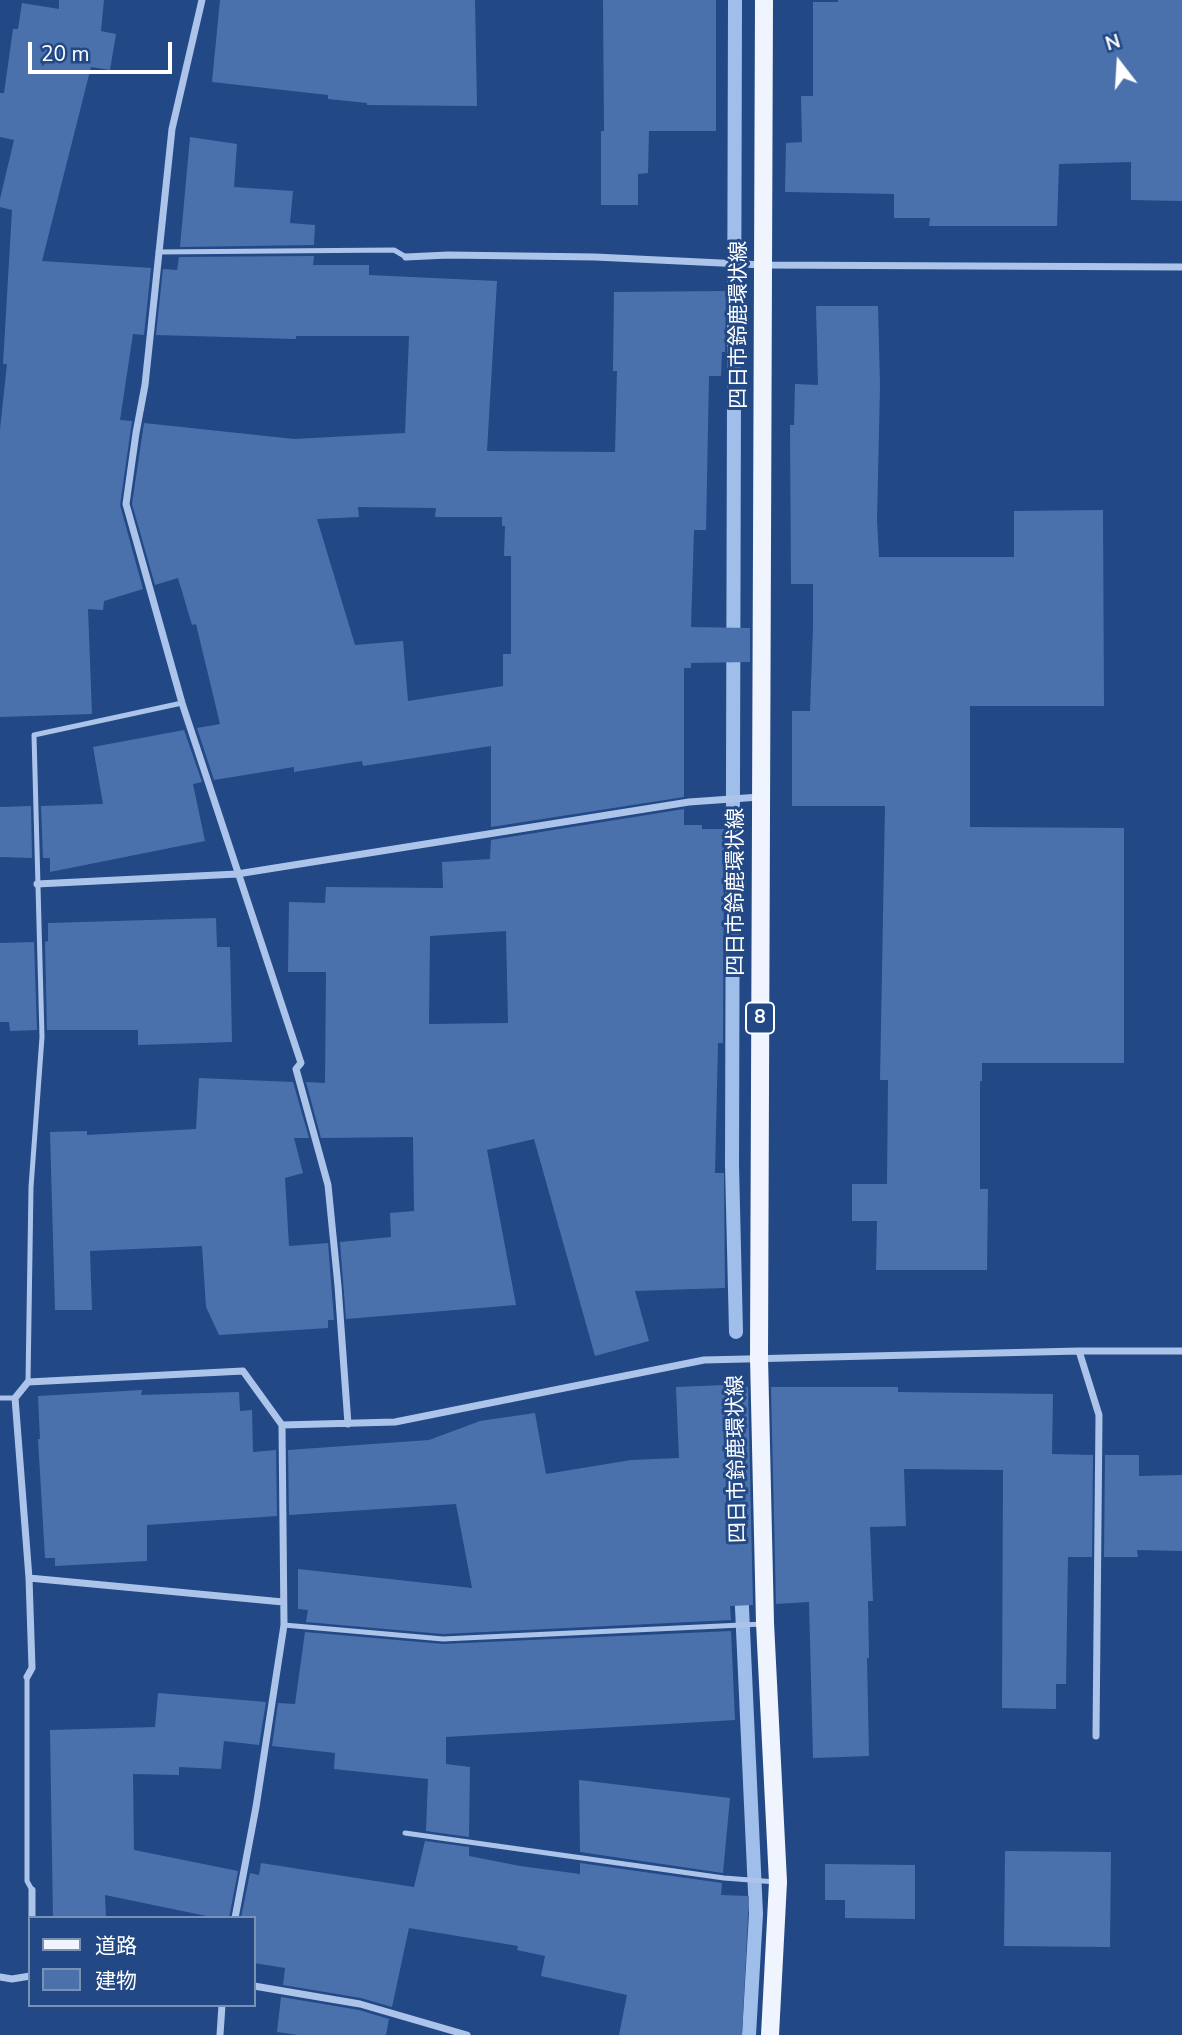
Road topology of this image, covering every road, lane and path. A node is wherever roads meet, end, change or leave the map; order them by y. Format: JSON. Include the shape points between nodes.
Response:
{"nodes":[{"id":1,"x":202,"y":0,"type":"edge"},
{"id":2,"x":764,"y":0,"type":"edge"},
{"id":3,"x":158,"y":252,"type":"junction"},
{"id":4,"x":406,"y":257,"type":"joint"},
{"id":5,"x":761,"y":265,"type":"junction"},
{"id":6,"x":1182,"y":267,"type":"edge"},
{"id":7,"x":182,"y":702,"type":"junction"},
{"id":8,"x":759,"y":797,"type":"junction"},
{"id":9,"x":237,"y":874,"type":"junction"},
{"id":10,"x":37,"y":884,"type":"junction"},
{"id":11,"x":1079,"y":1351,"type":"junction"},
{"id":12,"x":1182,"y":1351,"type":"edge"},
{"id":13,"x":759,"y":1357,"type":"junction"},
{"id":14,"x":28,"y":1382,"type":"junction"},
{"id":15,"x":0,"y":1398,"type":"edge"},
{"id":16,"x":15,"y":1398,"type":"junction"},
{"id":17,"x":348,"y":1423,"type":"junction"},
{"id":18,"x":282,"y":1425,"type":"junction"},
{"id":19,"x":29,"y":1578,"type":"junction"},
{"id":20,"x":283,"y":1602,"type":"junction"},
{"id":21,"x":763,"y":1624,"type":"junction"},
{"id":22,"x":284,"y":1625,"type":"junction"},
{"id":23,"x":27,"y":1677,"type":"joint"},
{"id":24,"x":1096,"y":1736,"type":"dead end"},
{"id":25,"x":405,"y":1833,"type":"dead end"},
{"id":26,"x":778,"y":1882,"type":"junction"},
{"id":27,"x":32,"y":1890,"type":"joint"},
{"id":28,"x":32,"y":1916,"type":"edge"},
{"id":29,"x":235,"y":1916,"type":"edge"},
{"id":30,"x":28,"y":1976,"type":"edge"},
{"id":31,"x":0,"y":1977,"type":"edge"},
{"id":32,"x":256,"y":1986,"type":"edge"},
{"id":33,"x":222,"y":2007,"type":"edge"},
{"id":34,"x":220,"y":2035,"type":"edge"},
{"id":35,"x":467,"y":2035,"type":"edge"},
{"id":36,"x":770,"y":2035,"type":"edge"}],
"edges":[{"from":1,"to":3,"type":"street","via":[[172,129]]},
{"from":2,"to":5,"type":"main road","name":"四日市鈴鹿環状線","number":"8"},
{"from":3,"to":4,"type":"lane","via":[[394,250]]},
{"from":3,"to":7,"type":"street","via":[[145,385],[126,504]]},
{"from":4,"to":5,"type":"street"},
{"from":5,"to":6,"type":"street"},
{"from":5,"to":8,"type":"main road","name":"四日市鈴鹿環状線","number":"8"},
{"from":7,"to":9,"type":"street"},
{"from":7,"to":10,"type":"lane","via":[[34,735]]},
{"from":8,"to":9,"type":"street","via":[[702,801]]},
{"from":8,"to":13,"type":"main road","name":"四日市鈴鹿環状線","number":"8"},
{"from":9,"to":10,"type":"street"},
{"from":9,"to":17,"type":"street","via":[[301,1063],[296,1069],[328,1185]]},
{"from":10,"to":14,"type":"lane","via":[[42,1037],[31,1187]]},
{"from":11,"to":12,"type":"street"},
{"from":11,"to":13,"type":"street"},
{"from":11,"to":24,"type":"street","via":[[1099,1415]]},
{"from":13,"to":17,"type":"street","via":[[682,1363],[395,1422]]},
{"from":13,"to":21,"type":"main road","name":"四日市鈴鹿環状線","number":"8"},
{"from":14,"to":16,"type":"street"},
{"from":14,"to":18,"type":"street","via":[[243,1371]]},
{"from":15,"to":16,"type":"lane"},
{"from":16,"to":19,"type":"street"},
{"from":17,"to":18,"type":"street"},
{"from":18,"to":20,"type":"street"},
{"from":19,"to":20,"type":"street"},
{"from":19,"to":23,"type":"street","via":[[32,1668]]},
{"from":20,"to":22,"type":"street"},
{"from":21,"to":22,"type":"lane","via":[[443,1639]]},
{"from":21,"to":26,"type":"main road","name":"四日市鈴鹿環状線","number":"8"},
{"from":22,"to":29,"type":"street"},
{"from":23,"to":27,"type":"lane","via":[[27,1881]]},
{"from":25,"to":26,"type":"lane"},
{"from":26,"to":36,"type":"main road","name":"四日市鈴鹿環状線","number":"8"},
{"from":27,"to":28,"type":"street"},
{"from":30,"to":31,"type":"street"},
{"from":32,"to":35,"type":"street","via":[[360,2004]]},
{"from":33,"to":34,"type":"street"}]}
